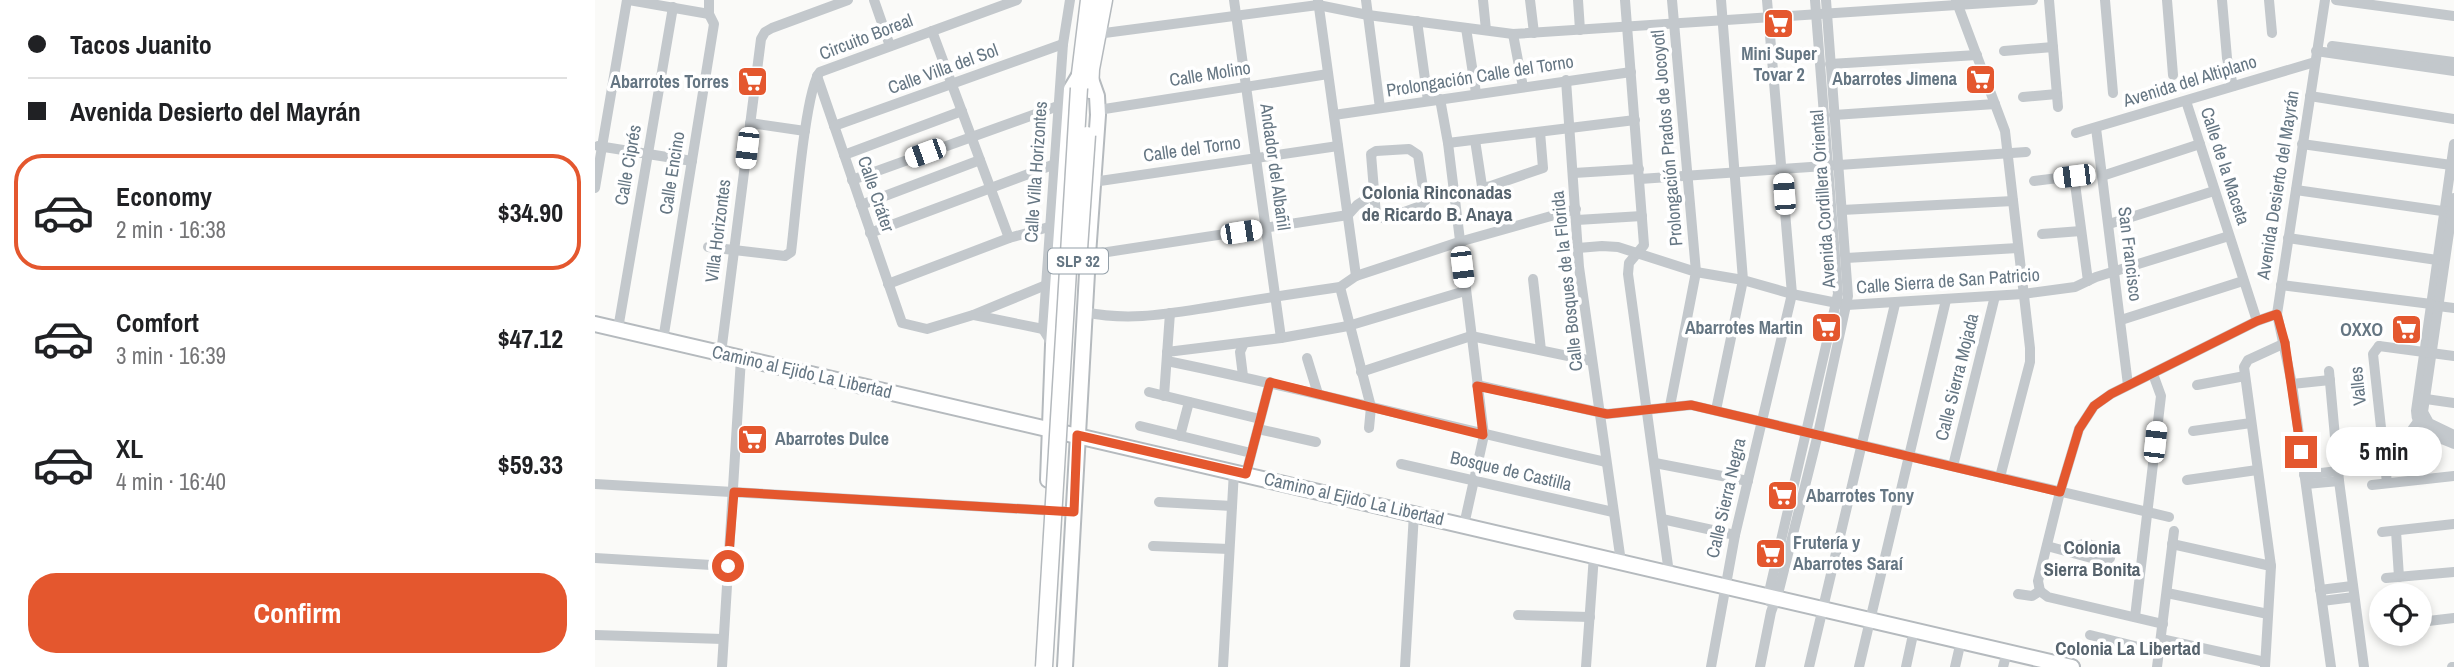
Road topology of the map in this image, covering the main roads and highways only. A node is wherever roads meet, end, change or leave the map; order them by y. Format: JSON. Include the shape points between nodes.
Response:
{"nodes":[{"id":1,"x":1089,"y":0,"type":"edge"},
{"id":2,"x":1104,"y":0,"type":"edge"},
{"id":3,"x":1085,"y":82,"type":"junction"},
{"id":4,"x":595,"y":324,"type":"edge"},
{"id":5,"x":1063,"y":431,"type":"junction"},
{"id":6,"x":2054,"y":665,"type":"edge"},
{"id":7,"x":1037,"y":667,"type":"edge"},
{"id":8,"x":1044,"y":667,"type":"edge"},
{"id":9,"x":1055,"y":667,"type":"edge"},
{"id":10,"x":1065,"y":667,"type":"edge"},
{"id":11,"x":2073,"y":667,"type":"edge"}],
"edges":[{"from":1,"to":3,"type":"highway","number":"SLP 32"},
{"from":2,"to":3,"type":"highway","number":"SLP 32"},
{"from":3,"to":5,"type":"highway","number":"SLP 32","bridge":true},
{"from":3,"to":5,"type":"main road","via":[[1097,96],[1098,110],[1079,411]]},
{"from":3,"to":5,"type":"main road","via":[[1071,89],[1052,283],[1052,409]]},
{"from":4,"to":5,"type":"main road","name":"Camino al Ejido La Libertad"},
{"from":5,"to":6,"type":"main road","name":"Camino al Ejido La Libertad"},
{"from":5,"to":7,"type":"main road","via":[[1046,511]]},
{"from":5,"to":8,"type":"highway","number":"SLP 32","bridge":true},
{"from":5,"to":9,"type":"highway","number":"SLP 32"},
{"from":5,"to":10,"type":"main road","via":[[1074,512]]},
{"from":6,"to":11,"type":"main road","name":"Camino al Ejido La Libertad"}]}
